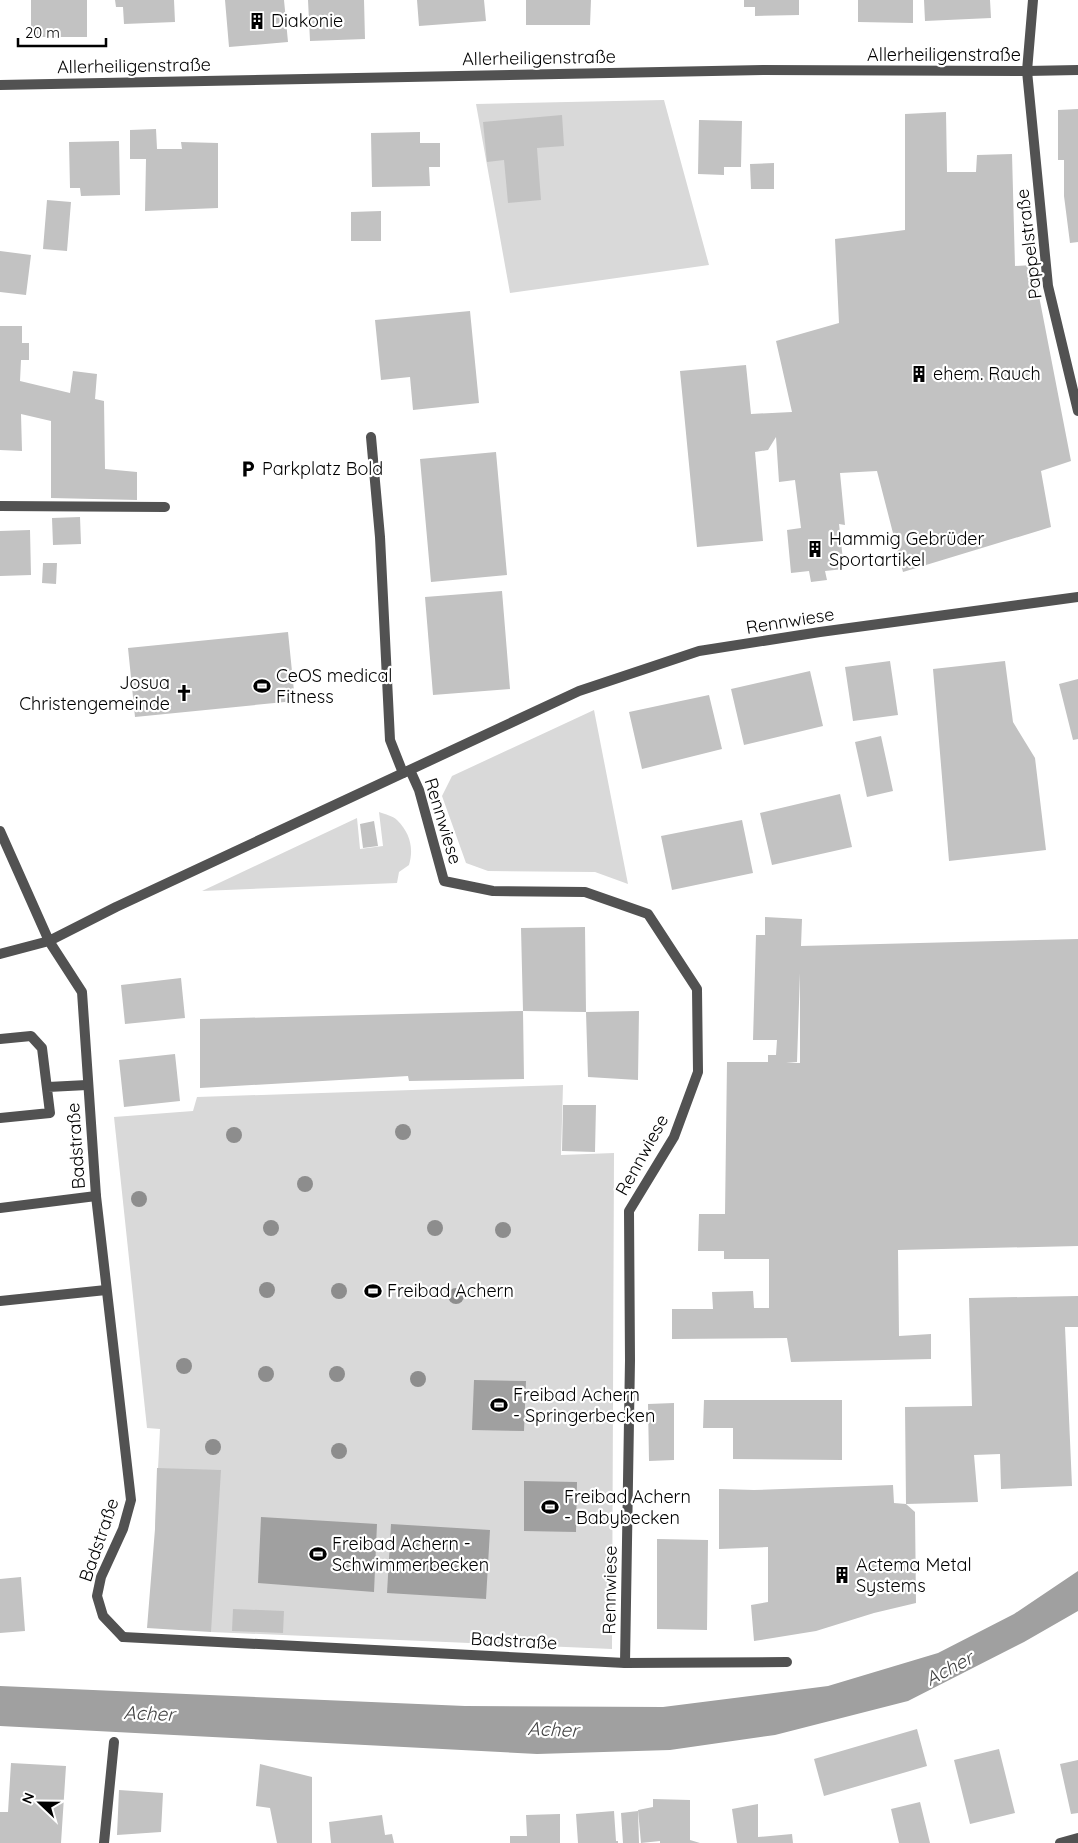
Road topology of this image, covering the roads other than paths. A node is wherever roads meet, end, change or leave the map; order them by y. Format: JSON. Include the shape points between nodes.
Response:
{"nodes":[{"id":1,"x":1033,"y":0,"type":"edge"},
{"id":2,"x":1078,"y":70,"type":"edge"},
{"id":3,"x":1028,"y":71,"type":"junction"},
{"id":4,"x":0,"y":85,"type":"edge"},
{"id":5,"x":1078,"y":411,"type":"edge"},
{"id":6,"x":371,"y":437,"type":"dead end"},
{"id":7,"x":0,"y":506,"type":"edge"},
{"id":8,"x":166,"y":507,"type":"dead end"},
{"id":9,"x":1078,"y":597,"type":"edge"},
{"id":10,"x":407,"y":772,"type":"junction"},
{"id":11,"x":0,"y":831,"type":"edge"},
{"id":12,"x":49,"y":941,"type":"junction"},
{"id":13,"x":0,"y":954,"type":"edge"},
{"id":14,"x":0,"y":1039,"type":"edge"},
{"id":15,"x":87,"y":1085,"type":"junction"},
{"id":16,"x":48,"y":1088,"type":"junction"},
{"id":17,"x":0,"y":1118,"type":"edge"},
{"id":18,"x":96,"y":1196,"type":"junction"},
{"id":19,"x":0,"y":1208,"type":"edge"},
{"id":20,"x":106,"y":1290,"type":"junction"},
{"id":21,"x":0,"y":1301,"type":"edge"},
{"id":22,"x":787,"y":1662,"type":"dead end"},
{"id":23,"x":625,"y":1663,"type":"junction"},
{"id":24,"x":114,"y":1742,"type":"dead end"},
{"id":25,"x":1078,"y":1838,"type":"edge"},
{"id":26,"x":104,"y":1843,"type":"edge"},
{"id":27,"x":1060,"y":1843,"type":"edge"}],
"edges":[{"from":1,"to":3,"type":"street","name":"Pappelstraße"},
{"from":2,"to":3,"type":"street","name":"Allerheiligenstraße"},
{"from":3,"to":4,"type":"street","name":"Allerheiligenstraße","via":[[753,70]]},
{"from":3,"to":5,"type":"street","name":"Pappelstraße","via":[[1048,286]]},
{"from":6,"to":10,"type":"street","via":[[380,537],[390,740]]},
{"from":7,"to":8,"type":"street"},
{"from":9,"to":10,"type":"street","name":"Rennwiese","via":[[699,652],[579,691]]},
{"from":10,"to":12,"type":"street","name":"Rennwiese"},
{"from":10,"to":23,"type":"street","name":"Rennwiese","via":[[419,790],[444,881],[493,891],[585,892],[648,914],[696,989],[698,1072],[674,1137],[628,1211],[630,1360]]},
{"from":11,"to":12,"type":"street","name":"Badstraße"},
{"from":12,"to":13,"type":"street","name":"Rennwiese"},
{"from":12,"to":15,"type":"street","name":"Badstraße","via":[[82,992]]},
{"from":14,"to":16,"type":"street","via":[[31,1036],[42,1048]]},
{"from":15,"to":16,"type":"street"},
{"from":15,"to":18,"type":"street","name":"Badstraße"},
{"from":16,"to":17,"type":"street","via":[[50,1113]]},
{"from":18,"to":19,"type":"street"},
{"from":18,"to":20,"type":"street","name":"Badstraße"},
{"from":20,"to":21,"type":"street"},
{"from":20,"to":23,"type":"street","name":"Badstraße","via":[[131,1500],[123,1529],[101,1577],[97,1596],[104,1616],[123,1637]]},
{"from":22,"to":23,"type":"street","name":"Badstraße"},
{"from":24,"to":26,"type":"street"},
{"from":25,"to":27,"type":"street"}]}
